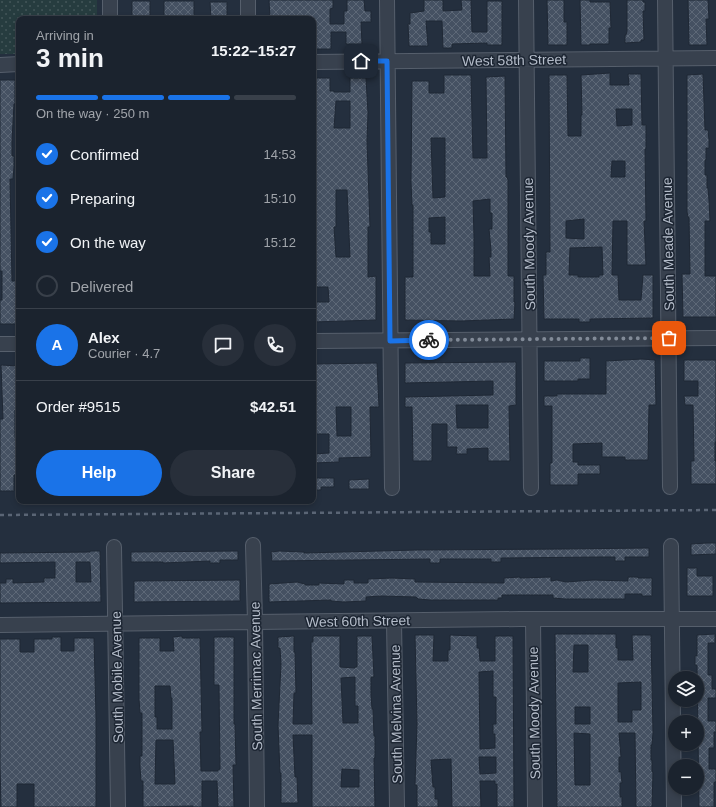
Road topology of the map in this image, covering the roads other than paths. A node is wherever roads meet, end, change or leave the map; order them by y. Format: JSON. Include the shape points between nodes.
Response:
{"nodes":[{"id":1,"x":110,"y":0,"type":"edge"},
{"id":2,"x":248,"y":0,"type":"edge"},
{"id":3,"x":387,"y":0,"type":"edge"},
{"id":4,"x":526,"y":0,"type":"edge"},
{"id":5,"x":665,"y":0,"type":"edge"},
{"id":6,"x":110,"y":16,"type":"edge"},
{"id":7,"x":248,"y":16,"type":"edge"},
{"id":8,"x":666,"y":58,"type":"junction"},
{"id":9,"x":716,"y":58,"type":"edge"},
{"id":10,"x":527,"y":60,"type":"junction"},
{"id":11,"x":387,"y":61,"type":"junction"},
{"id":12,"x":316,"y":62,"type":"edge"},
{"id":13,"x":0,"y":64,"type":"edge"},
{"id":14,"x":16,"y":64,"type":"edge"},
{"id":15,"x":669,"y":338,"type":"junction"},
{"id":16,"x":716,"y":338,"type":"edge"},
{"id":17,"x":530,"y":340,"type":"junction"},
{"id":18,"x":316,"y":341,"type":"edge"},
{"id":19,"x":390,"y":341,"type":"junction"},
{"id":20,"x":0,"y":344,"type":"edge"},
{"id":21,"x":16,"y":344,"type":"edge"},
{"id":22,"x":670,"y":487,"type":"dead end"},
{"id":23,"x":392,"y":488,"type":"dead end"},
{"id":24,"x":531,"y":488,"type":"dead end"},
{"id":25,"x":253,"y":545,"type":"dead end"},
{"id":26,"x":671,"y":546,"type":"dead end"},
{"id":27,"x":114,"y":548,"type":"dead end"},
{"id":28,"x":533,"y":619,"type":"junction"},
{"id":29,"x":672,"y":619,"type":"junction"},
{"id":30,"x":716,"y":619,"type":"edge"},
{"id":31,"x":394,"y":621,"type":"junction"},
{"id":32,"x":255,"y":622,"type":"junction"},
{"id":33,"x":116,"y":623,"type":"junction"},
{"id":34,"x":0,"y":625,"type":"edge"},
{"id":35,"x":118,"y":807,"type":"edge"},
{"id":36,"x":257,"y":807,"type":"edge"},
{"id":37,"x":397,"y":807,"type":"edge"},
{"id":38,"x":535,"y":807,"type":"edge"},
{"id":39,"x":674,"y":807,"type":"edge"}],
"edges":[{"from":1,"to":6,"type":"street"},
{"from":2,"to":7,"type":"street"},
{"from":3,"to":11,"type":"street"},
{"from":4,"to":10,"type":"street","name":"South Moody Avenue"},
{"from":5,"to":8,"type":"street","name":"South Meade Avenue"},
{"from":8,"to":9,"type":"street","name":"West 58th Street"},
{"from":8,"to":10,"type":"street","name":"West 58th Street"},
{"from":8,"to":15,"type":"street","name":"South Meade Avenue"},
{"from":10,"to":11,"type":"street","name":"West 58th Street"},
{"from":10,"to":17,"type":"street","name":"South Moody Avenue"},
{"from":11,"to":12,"type":"street","name":"West 58th Street"},
{"from":11,"to":19,"type":"street"},
{"from":13,"to":14,"type":"street"},
{"from":15,"to":16,"type":"street"},
{"from":15,"to":17,"type":"street"},
{"from":15,"to":22,"type":"street","name":"South Meade Avenue"},
{"from":17,"to":19,"type":"street"},
{"from":17,"to":24,"type":"street","name":"South Moody Avenue"},
{"from":18,"to":19,"type":"street"},
{"from":19,"to":23,"type":"street"},
{"from":20,"to":21,"type":"street"},
{"from":25,"to":32,"type":"street","name":"South Merrimac Avenue"},
{"from":26,"to":29,"type":"street"},
{"from":27,"to":33,"type":"street","name":"South Mobile Avenue"},
{"from":28,"to":29,"type":"street","name":"West 60th Street"},
{"from":28,"to":31,"type":"street","name":"West 60th Street"},
{"from":28,"to":38,"type":"street","name":"South Moody Avenue"},
{"from":29,"to":30,"type":"street","name":"West 60th Street"},
{"from":29,"to":39,"type":"street"},
{"from":31,"to":32,"type":"street","name":"West 60th Street"},
{"from":31,"to":37,"type":"street","name":"South Melvina Avenue"},
{"from":32,"to":33,"type":"street","name":"West 60th Street"},
{"from":32,"to":36,"type":"street","name":"South Merrimac Avenue"},
{"from":33,"to":34,"type":"street","name":"West 60th Street"},
{"from":33,"to":35,"type":"street","name":"South Mobile Avenue"}]}
